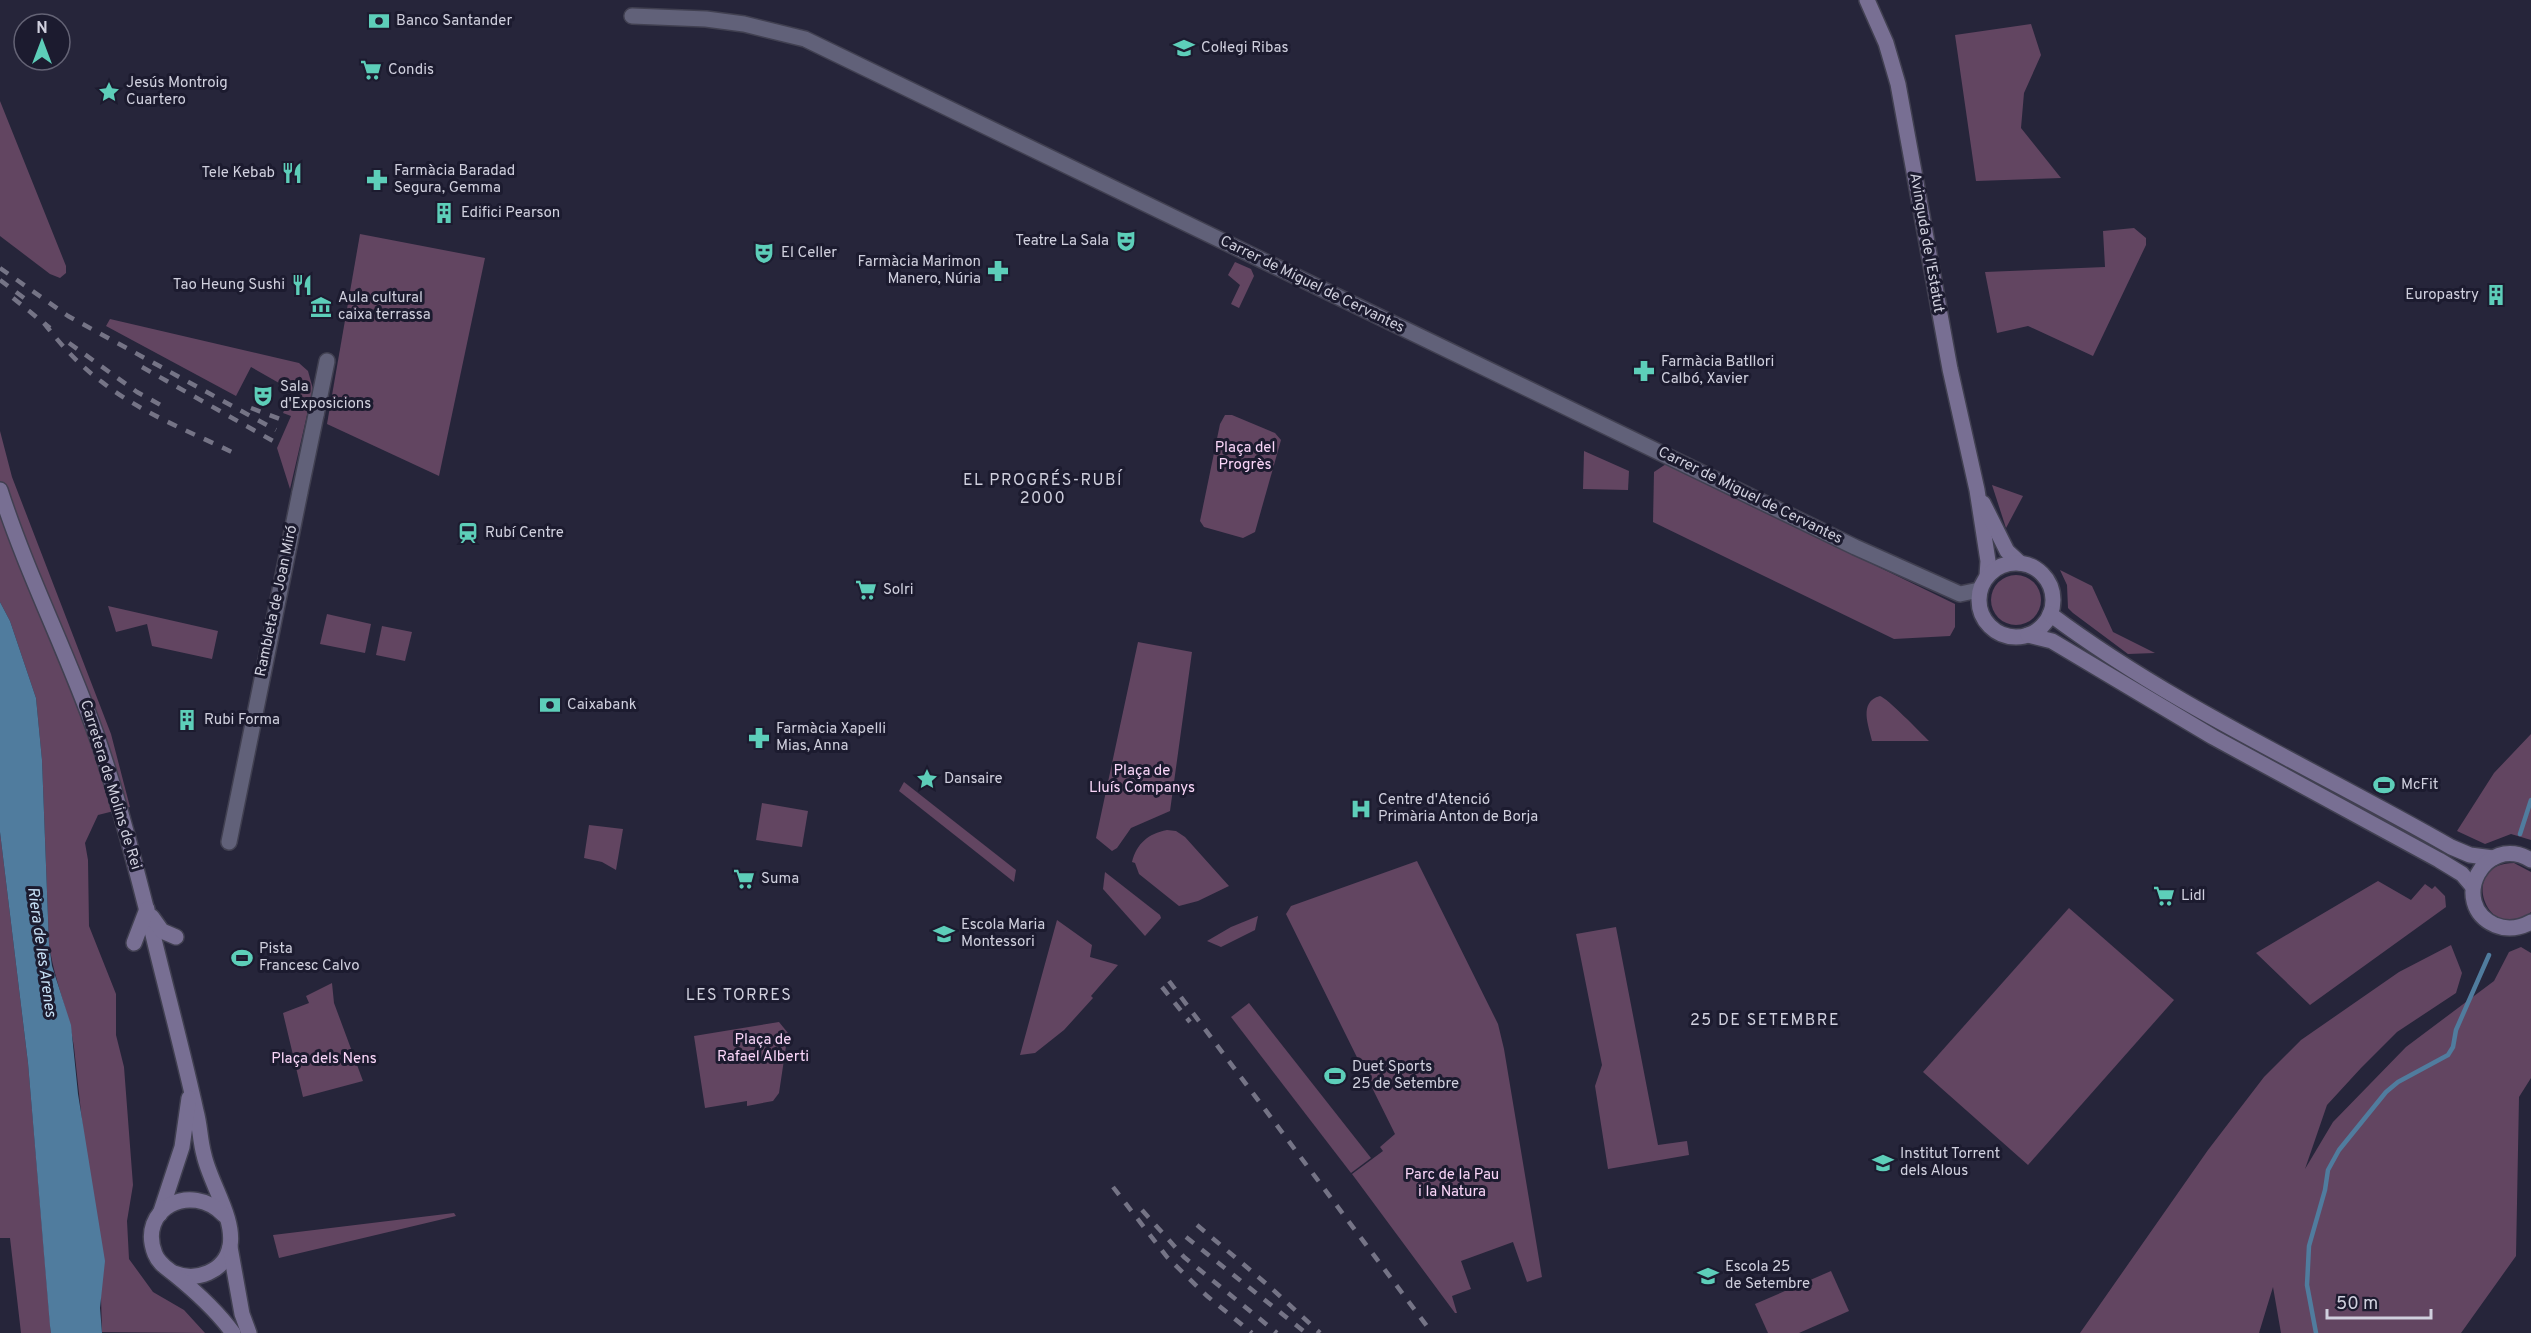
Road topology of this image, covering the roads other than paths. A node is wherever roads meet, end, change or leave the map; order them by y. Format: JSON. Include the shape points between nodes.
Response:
{"nodes":[{"id":1,"x":1867,"y":0,"type":"edge"},
{"id":2,"x":632,"y":16,"type":"dead end"},
{"id":3,"x":327,"y":361,"type":"dead end"},
{"id":4,"x":0,"y":490,"type":"edge"},
{"id":5,"x":1977,"y":490,"type":"junction"},
{"id":6,"x":2020,"y":563,"type":"junction"},
{"id":7,"x":1987,"y":576,"type":"junction"},
{"id":8,"x":1979,"y":590,"type":"junction"},
{"id":9,"x":2050,"y":614,"type":"junction"},
{"id":10,"x":2028,"y":635,"type":"junction"},
{"id":11,"x":229,"y":842,"type":"dead end"},
{"id":12,"x":2493,"y":858,"type":"junction"},
{"id":13,"x":2531,"y":860,"type":"edge"},
{"id":14,"x":2473,"y":887,"type":"junction"},
{"id":15,"x":147,"y":909,"type":"junction"},
{"id":16,"x":2529,"y":924,"type":"edge"},
{"id":17,"x":176,"y":938,"type":"dead end"},
{"id":18,"x":134,"y":943,"type":"dead end"},
{"id":19,"x":190,"y":1089,"type":"junction"},
{"id":20,"x":160,"y":1214,"type":"junction"},
{"id":21,"x":226,"y":1218,"type":"junction"},
{"id":22,"x":230,"y":1247,"type":"junction"},
{"id":23,"x":174,"y":1273,"type":"junction"},
{"id":24,"x":233,"y":1333,"type":"edge"},
{"id":25,"x":249,"y":1333,"type":"edge"}],
"edges":[{"from":1,"to":5,"type":"main road","name":"Avinguda de l'Estatut","via":[[1898,84],[1950,369]]},
{"from":2,"to":8,"type":"street","name":"Carrer de Miguel de Cervantes","via":[[706,19],[805,39],[1855,547],[1960,594]]},
{"from":3,"to":11,"type":"street","name":"Rambleta de Joan Miró","bridge":true},
{"from":4,"to":15,"type":"main road","name":"Carretera de Molins de Rei","via":[[16,541],[96,734]]},
{"from":5,"to":6,"type":"main road","name":"Avinguda de l'Estatut","via":[[2007,551]]},
{"from":5,"to":7,"type":"main road","name":"Avinguda de l'Estatut"},
{"from":6,"to":7,"type":"main road","via":[[2001,566]]},
{"from":6,"to":9,"type":"main road","via":[[2032,567],[2048,581],[2053,601]]},
{"from":7,"to":8,"type":"main road"},
{"from":8,"to":10,"type":"main road","via":[[1979,607],[1986,622],[2008,636]]},
{"from":9,"to":10,"type":"main road","via":[[2041,627]]},
{"from":9,"to":12,"type":"main road","via":[[2103,652],[2251,739],[2451,847]]},
{"from":10,"to":14,"type":"main road","via":[[2052,641],[2213,737],[2439,860],[2462,874]]},
{"from":12,"to":13,"type":"main road","via":[[2513,854]]},
{"from":12,"to":14,"type":"main road","via":[[2478,871]]},
{"from":14,"to":16,"type":"main road","via":[[2475,905],[2490,922],[2508,928]]},
{"from":15,"to":17,"type":"main road","via":[[162,931]]},
{"from":15,"to":18,"type":"main road"},
{"from":15,"to":19,"type":"main road","name":"Carretera de Molins de Rei"},
{"from":19,"to":20,"type":"main road","name":"Carretera de Molins de Rei","via":[[182,1147]]},
{"from":19,"to":21,"type":"main road","name":"Carretera de Molins de Rei","via":[[204,1158]]},
{"from":20,"to":21,"type":"main road","via":[[174,1203],[193,1199],[213,1205]]},
{"from":20,"to":23,"type":"main road","name":"Carretera de Molins de Rei","via":[[152,1231],[152,1246],[159,1261]]},
{"from":21,"to":22,"type":"main road","name":"Carretera de Molins de Rei"},
{"from":22,"to":23,"type":"main road","via":[[212,1272],[195,1277]]},
{"from":22,"to":25,"type":"main road","name":"Carretera de Molins de Rei"},
{"from":23,"to":24,"type":"main road","name":"Carretera de Molins de Rei"}]}
